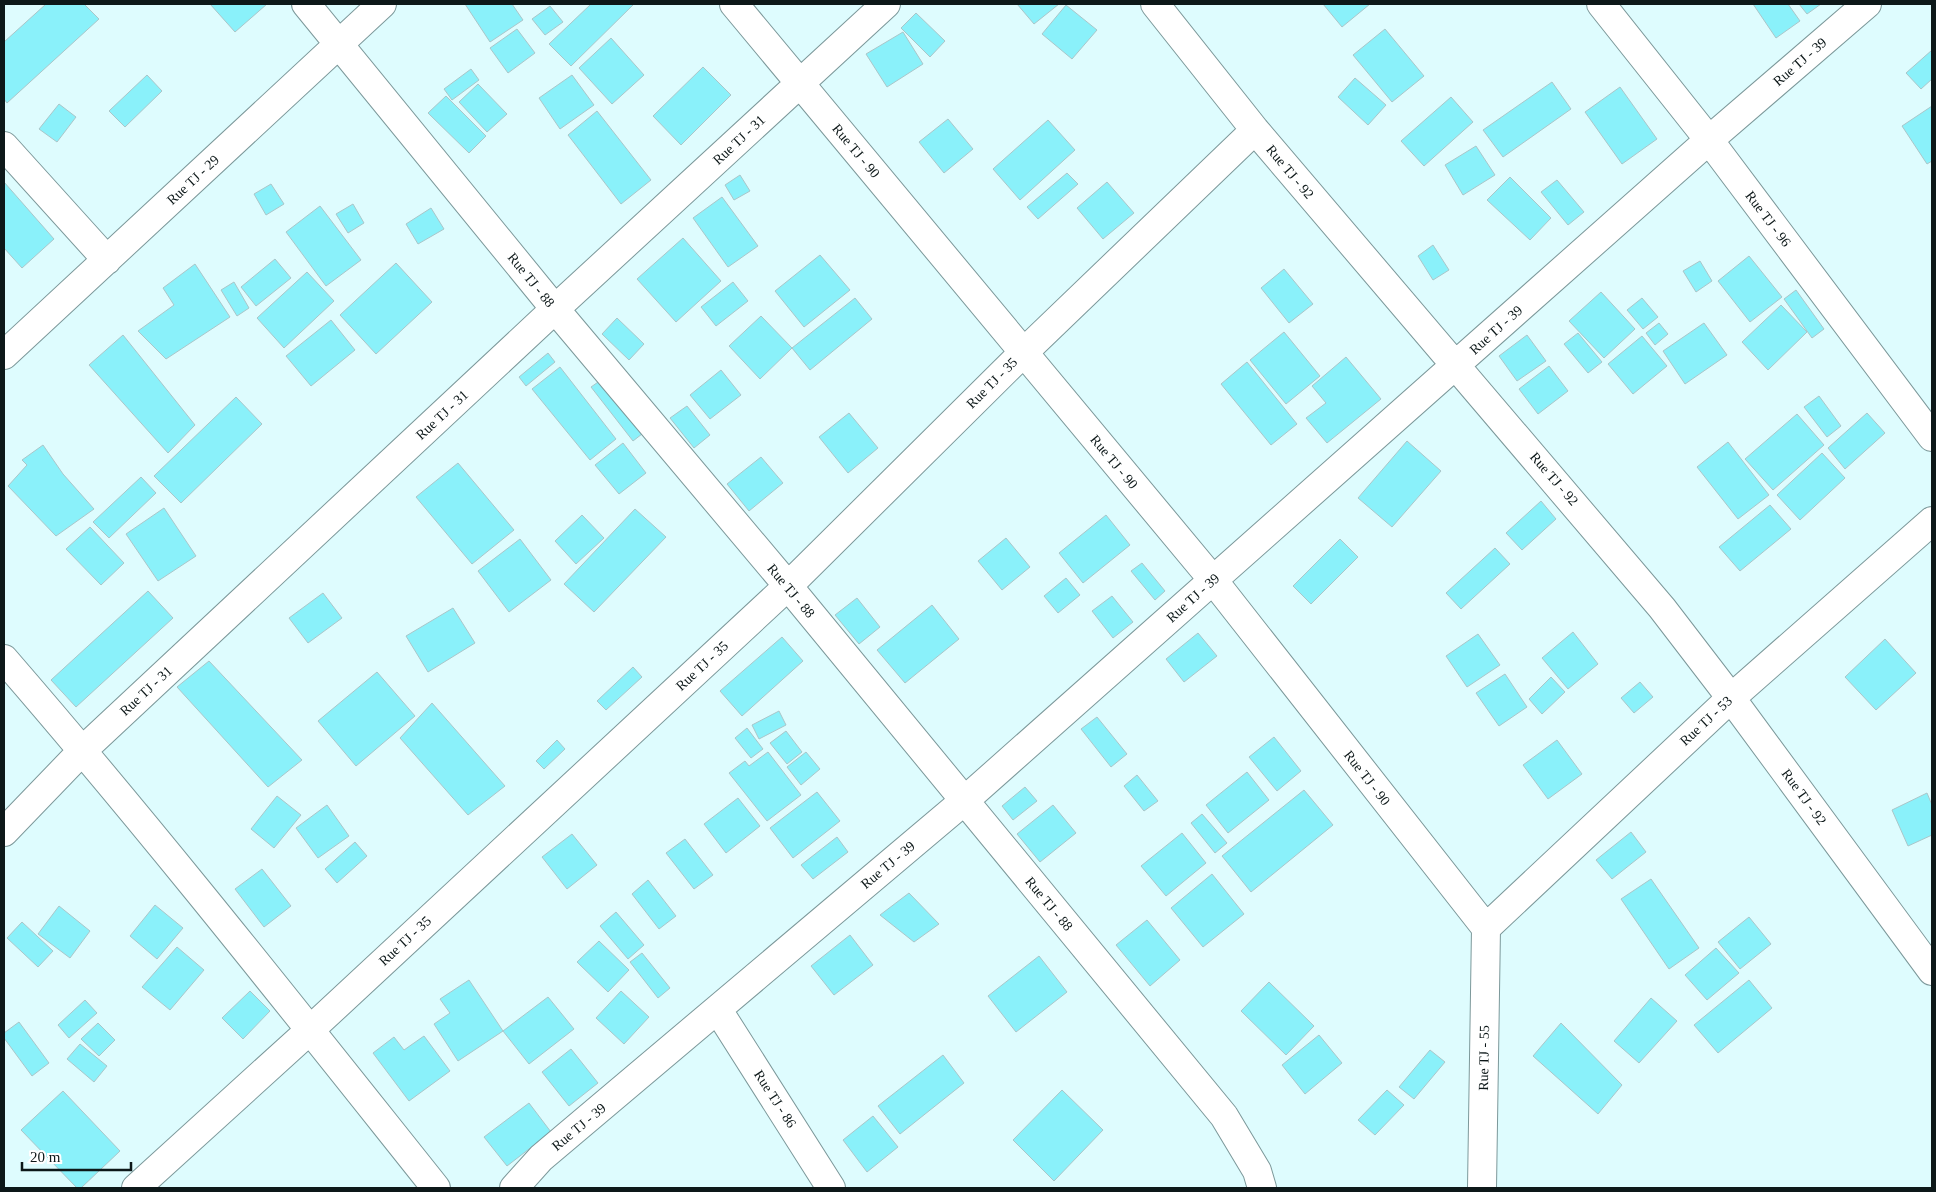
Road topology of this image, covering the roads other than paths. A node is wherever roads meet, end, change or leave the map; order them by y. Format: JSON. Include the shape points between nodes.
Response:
{"nodes":[{"id":1,"x":306,"y":4,"type":"edge"},
{"id":2,"x":382,"y":4,"type":"edge"},
{"id":3,"x":734,"y":4,"type":"edge"},
{"id":4,"x":886,"y":4,"type":"edge"},
{"id":5,"x":1155,"y":4,"type":"edge"},
{"id":6,"x":1601,"y":4,"type":"edge"},
{"id":7,"x":1867,"y":4,"type":"edge"},
{"id":8,"x":340,"y":44,"type":"junction"},
{"id":9,"x":801,"y":84,"type":"junction"},
{"id":10,"x":1255,"y":130,"type":"junction"},
{"id":11,"x":1709,"y":140,"type":"junction"},
{"id":12,"x":4,"y":146,"type":"edge"},
{"id":13,"x":107,"y":260,"type":"junction"},
{"id":14,"x":555,"y":309,"type":"junction"},
{"id":15,"x":1023,"y":353,"type":"junction"},
{"id":16,"x":4,"y":355,"type":"edge"},
{"id":17,"x":1455,"y":366,"type":"junction"},
{"id":18,"x":1932,"y":437,"type":"edge"},
{"id":19,"x":1932,"y":521,"type":"edge"},
{"id":20,"x":1213,"y":580,"type":"junction"},
{"id":21,"x":788,"y":586,"type":"junction"},
{"id":22,"x":4,"y":659,"type":"edge"},
{"id":23,"x":1731,"y":698,"type":"junction"},
{"id":24,"x":83,"y":750,"type":"junction"},
{"id":25,"x":964,"y":801,"type":"junction"},
{"id":26,"x":4,"y":832,"type":"edge"},
{"id":27,"x":1486,"y":928,"type":"junction"},
{"id":28,"x":1932,"y":971,"type":"edge"},
{"id":29,"x":718,"y":1010,"type":"junction"},
{"id":30,"x":310,"y":1030,"type":"junction"},
{"id":31,"x":136,"y":1188,"type":"edge"},
{"id":32,"x":436,"y":1188,"type":"edge"},
{"id":33,"x":514,"y":1188,"type":"edge"},
{"id":34,"x":831,"y":1188,"type":"edge"},
{"id":35,"x":1262,"y":1188,"type":"edge"},
{"id":36,"x":1482,"y":1188,"type":"edge"}],
"edges":[{"from":1,"to":8,"type":"street","name":"Rue TJ - 88"},
{"from":2,"to":8,"type":"street","name":"Rue TJ - 29"},
{"from":3,"to":9,"type":"street","name":"Rue TJ - 90"},
{"from":4,"to":9,"type":"street","name":"Rue TJ - 31"},
{"from":5,"to":10,"type":"street","name":"Rue TJ - 92"},
{"from":6,"to":11,"type":"street","name":"Rue TJ - 96"},
{"from":7,"to":11,"type":"street","name":"Rue TJ - 39"},
{"from":8,"to":13,"type":"street","name":"Rue TJ - 29"},
{"from":8,"to":14,"type":"street","name":"Rue TJ - 88"},
{"from":9,"to":14,"type":"street","name":"Rue TJ - 31"},
{"from":9,"to":15,"type":"street","name":"Rue TJ - 90"},
{"from":10,"to":15,"type":"street","name":"Rue TJ - 35"},
{"from":10,"to":17,"type":"street","name":"Rue TJ - 92"},
{"from":11,"to":17,"type":"street","name":"Rue TJ - 39"},
{"from":11,"to":18,"type":"street","name":"Rue TJ - 96"},
{"from":12,"to":13,"type":"street"},
{"from":13,"to":16,"type":"street","name":"Rue TJ - 29"},
{"from":14,"to":21,"type":"street","name":"Rue TJ - 88"},
{"from":14,"to":24,"type":"street","name":"Rue TJ - 31"},
{"from":15,"to":20,"type":"street","name":"Rue TJ - 90"},
{"from":15,"to":21,"type":"street","name":"Rue TJ - 35"},
{"from":17,"to":20,"type":"street","name":"Rue TJ - 39"},
{"from":17,"to":23,"type":"street","name":"Rue TJ - 92","via":[[1650,593]]},
{"from":19,"to":23,"type":"street","name":"Rue TJ - 53"},
{"from":20,"to":25,"type":"street","name":"Rue TJ - 39"},
{"from":20,"to":27,"type":"street","name":"Rue TJ - 90"},
{"from":21,"to":25,"type":"street","name":"Rue TJ - 88"},
{"from":21,"to":30,"type":"street","name":"Rue TJ - 35"},
{"from":22,"to":24,"type":"street"},
{"from":23,"to":27,"type":"street","name":"Rue TJ - 53"},
{"from":23,"to":28,"type":"street","name":"Rue TJ - 92"},
{"from":24,"to":26,"type":"street","name":"Rue TJ - 31"},
{"from":24,"to":30,"type":"street"},
{"from":25,"to":29,"type":"street","name":"Rue TJ - 39"},
{"from":25,"to":35,"type":"street","name":"Rue TJ - 88","via":[[1224,1116],[1257,1171]]},
{"from":27,"to":36,"type":"street","name":"Rue TJ - 55"},
{"from":29,"to":33,"type":"street","name":"Rue TJ - 39","via":[[542,1158]]},
{"from":29,"to":34,"type":"street","name":"Rue TJ - 86"},
{"from":30,"to":31,"type":"street","name":"Rue TJ - 35"},
{"from":30,"to":32,"type":"street"}]}
